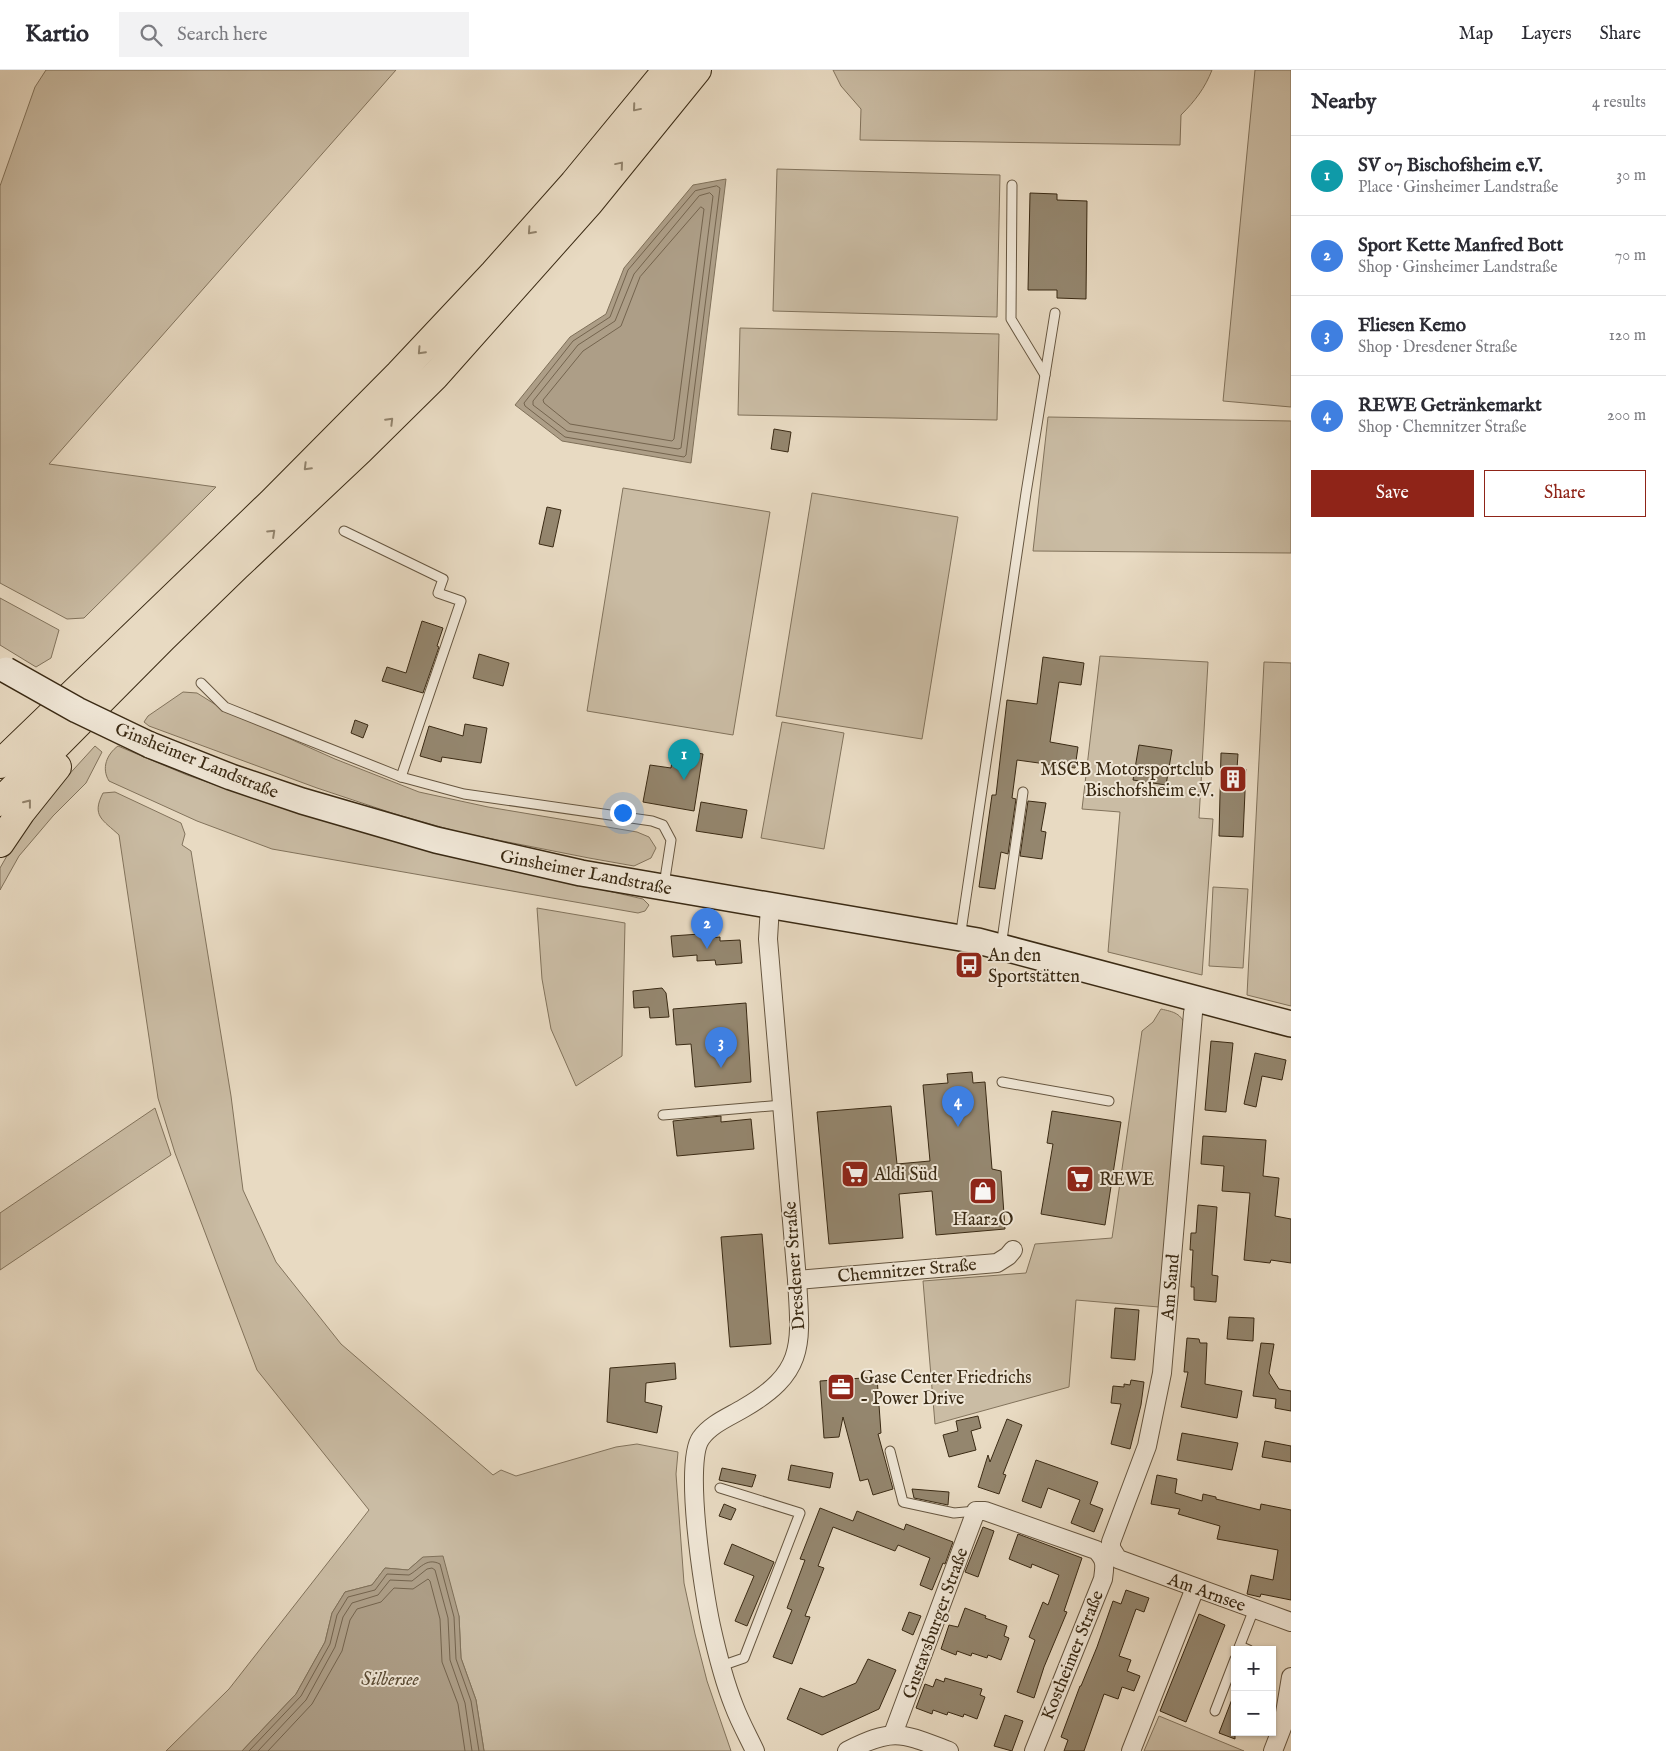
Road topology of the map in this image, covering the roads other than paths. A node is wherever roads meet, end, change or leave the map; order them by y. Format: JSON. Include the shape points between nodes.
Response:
{"nodes":[{"id":1,"x":667,"y":70,"type":"edge"},
{"id":2,"x":697,"y":70,"type":"edge"},
{"id":3,"x":1012,"y":184,"type":"dead end"},
{"id":4,"x":1055,"y":313,"type":"dead end"},
{"id":5,"x":1044,"y":375,"type":"junction"},
{"id":6,"x":344,"y":531,"type":"dead end"},
{"id":7,"x":236,"y":567,"type":"junction"},
{"id":8,"x":3,"y":668,"type":"edge"},
{"id":9,"x":201,"y":683,"type":"dead end"},
{"id":10,"x":0,"y":764,"type":"edge"},
{"id":11,"x":401,"y":777,"type":"junction"},
{"id":12,"x":1023,"y":792,"type":"dead end"},
{"id":13,"x":0,"y":802,"type":"edge"},
{"id":14,"x":0,"y":843,"type":"edge"},
{"id":15,"x":664,"y":887,"type":"junction"},
{"id":16,"x":770,"y":906,"type":"junction"},
{"id":17,"x":960,"y":938,"type":"junction"},
{"id":18,"x":1001,"y":947,"type":"junction"},
{"id":19,"x":1196,"y":999,"type":"junction"},
{"id":20,"x":1291,"y":1024,"type":"edge"},
{"id":21,"x":1002,"y":1082,"type":"dead end"},
{"id":22,"x":1109,"y":1101,"type":"dead end"},
{"id":23,"x":782,"y":1105,"type":"junction"},
{"id":24,"x":663,"y":1115,"type":"dead end"},
{"id":25,"x":1013,"y":1250,"type":"dead end"},
{"id":26,"x":797,"y":1280,"type":"junction"},
{"id":27,"x":890,"y":1451,"type":"dead end"},
{"id":28,"x":720,"y":1488,"type":"dead end"},
{"id":29,"x":976,"y":1511,"type":"junction"},
{"id":30,"x":1124,"y":1562,"type":"joint"},
{"id":31,"x":1195,"y":1588,"type":"junction"},
{"id":32,"x":1254,"y":1609,"type":"junction"},
{"id":33,"x":1291,"y":1622,"type":"edge"},
{"id":34,"x":1240,"y":1646,"type":"edge"},
{"id":35,"x":722,"y":1666,"type":"junction"},
{"id":36,"x":1231,"y":1670,"type":"edge"},
{"id":37,"x":1291,"y":1677,"type":"edge"},
{"id":38,"x":1215,"y":1712,"type":"dead end"},
{"id":39,"x":893,"y":1734,"type":"junction"},
{"id":40,"x":755,"y":1751,"type":"edge"},
{"id":41,"x":847,"y":1751,"type":"edge"},
{"id":42,"x":949,"y":1751,"type":"edge"},
{"id":43,"x":1034,"y":1751,"type":"edge"},
{"id":44,"x":1131,"y":1751,"type":"edge"},
{"id":45,"x":1273,"y":1751,"type":"edge"}],
"edges":[{"from":1,"to":10,"type":"highway","one_way":true,"via":[[568,190],[399,374],[271,503]]},
{"from":7,"to":2,"type":"highway","one_way":true,"via":[[435,376],[589,203]]},
{"from":3,"to":5,"type":"lane","via":[[1011,319]]},
{"from":4,"to":5,"type":"lane"},
{"from":5,"to":17,"type":"lane"},
{"from":6,"to":11,"type":"lane","via":[[443,579],[438,593],[461,601]]},
{"from":7,"to":13,"type":"highway"},
{"from":14,"to":7,"type":"highway","one_way":true,"via":[[60,762],[189,625]]},
{"from":8,"to":15,"type":"main road","name":"Ginsheimer Landstraße","bridge":true,"via":[[77,710],[150,745],[302,801],[436,840],[581,873]]},
{"from":9,"to":11,"type":"lane","via":[[225,706]]},
{"from":11,"to":15,"type":"lane","via":[[464,794],[663,825],[671,840]]},
{"from":12,"to":18,"type":"lane"},
{"from":15,"to":16,"type":"main road","name":"Ginsheimer Landstraße"},
{"from":16,"to":17,"type":"main road","name":"Ginsheimer Landstraße"},
{"from":16,"to":23,"type":"street","name":"Dresdener Straße","via":[[768,939]]},
{"from":17,"to":18,"type":"main road","name":"Ginsheimer Landstraße"},
{"from":18,"to":19,"type":"main road","name":"Ginsheimer Landstraße"},
{"from":19,"to":20,"type":"main road","name":"Ginsheimer Landstraße"},
{"from":19,"to":30,"type":"street","name":"Am Sand","via":[[1162,1373],[1148,1446],[1111,1542],[1113,1554]]},
{"from":21,"to":22,"type":"lane"},
{"from":23,"to":24,"type":"lane"},
{"from":23,"to":26,"type":"street","name":"Dresdener Straße"},
{"from":25,"to":26,"type":"street","name":"Chemnitzer Straße","via":[[997,1263]]},
{"from":26,"to":35,"type":"street","name":"Dresdener Straße","via":[[800,1324],[798,1346],[789,1370],[750,1404],[713,1426],[697,1445],[694,1485],[699,1545],[711,1625]]},
{"from":27,"to":29,"type":"lane","via":[[903,1502],[954,1513]]},
{"from":28,"to":35,"type":"lane","via":[[800,1513],[744,1658]]},
{"from":29,"to":39,"type":"street","name":"Gustavsburger Straße"},
{"from":29,"to":43,"type":"street","name":"Kostheimer Straße","via":[[985,1511],[1096,1550],[1103,1557],[1103,1579]]},
{"from":30,"to":31,"type":"street","name":"Am Arnsee"},
{"from":31,"to":32,"type":"street","name":"Am Arnsee"},
{"from":31,"to":44,"type":"street"},
{"from":32,"to":33,"type":"street","name":"Am Arnsee"},
{"from":32,"to":34,"type":"lane"},
{"from":35,"to":40,"type":"street","name":"Dresdener Straße","via":[[734,1707]]},
{"from":36,"to":38,"type":"lane"},
{"from":37,"to":45,"type":"street","via":[[1283,1725]]},
{"from":39,"to":41,"type":"street","via":[[873,1738]]},
{"from":39,"to":42,"type":"street"}]}
